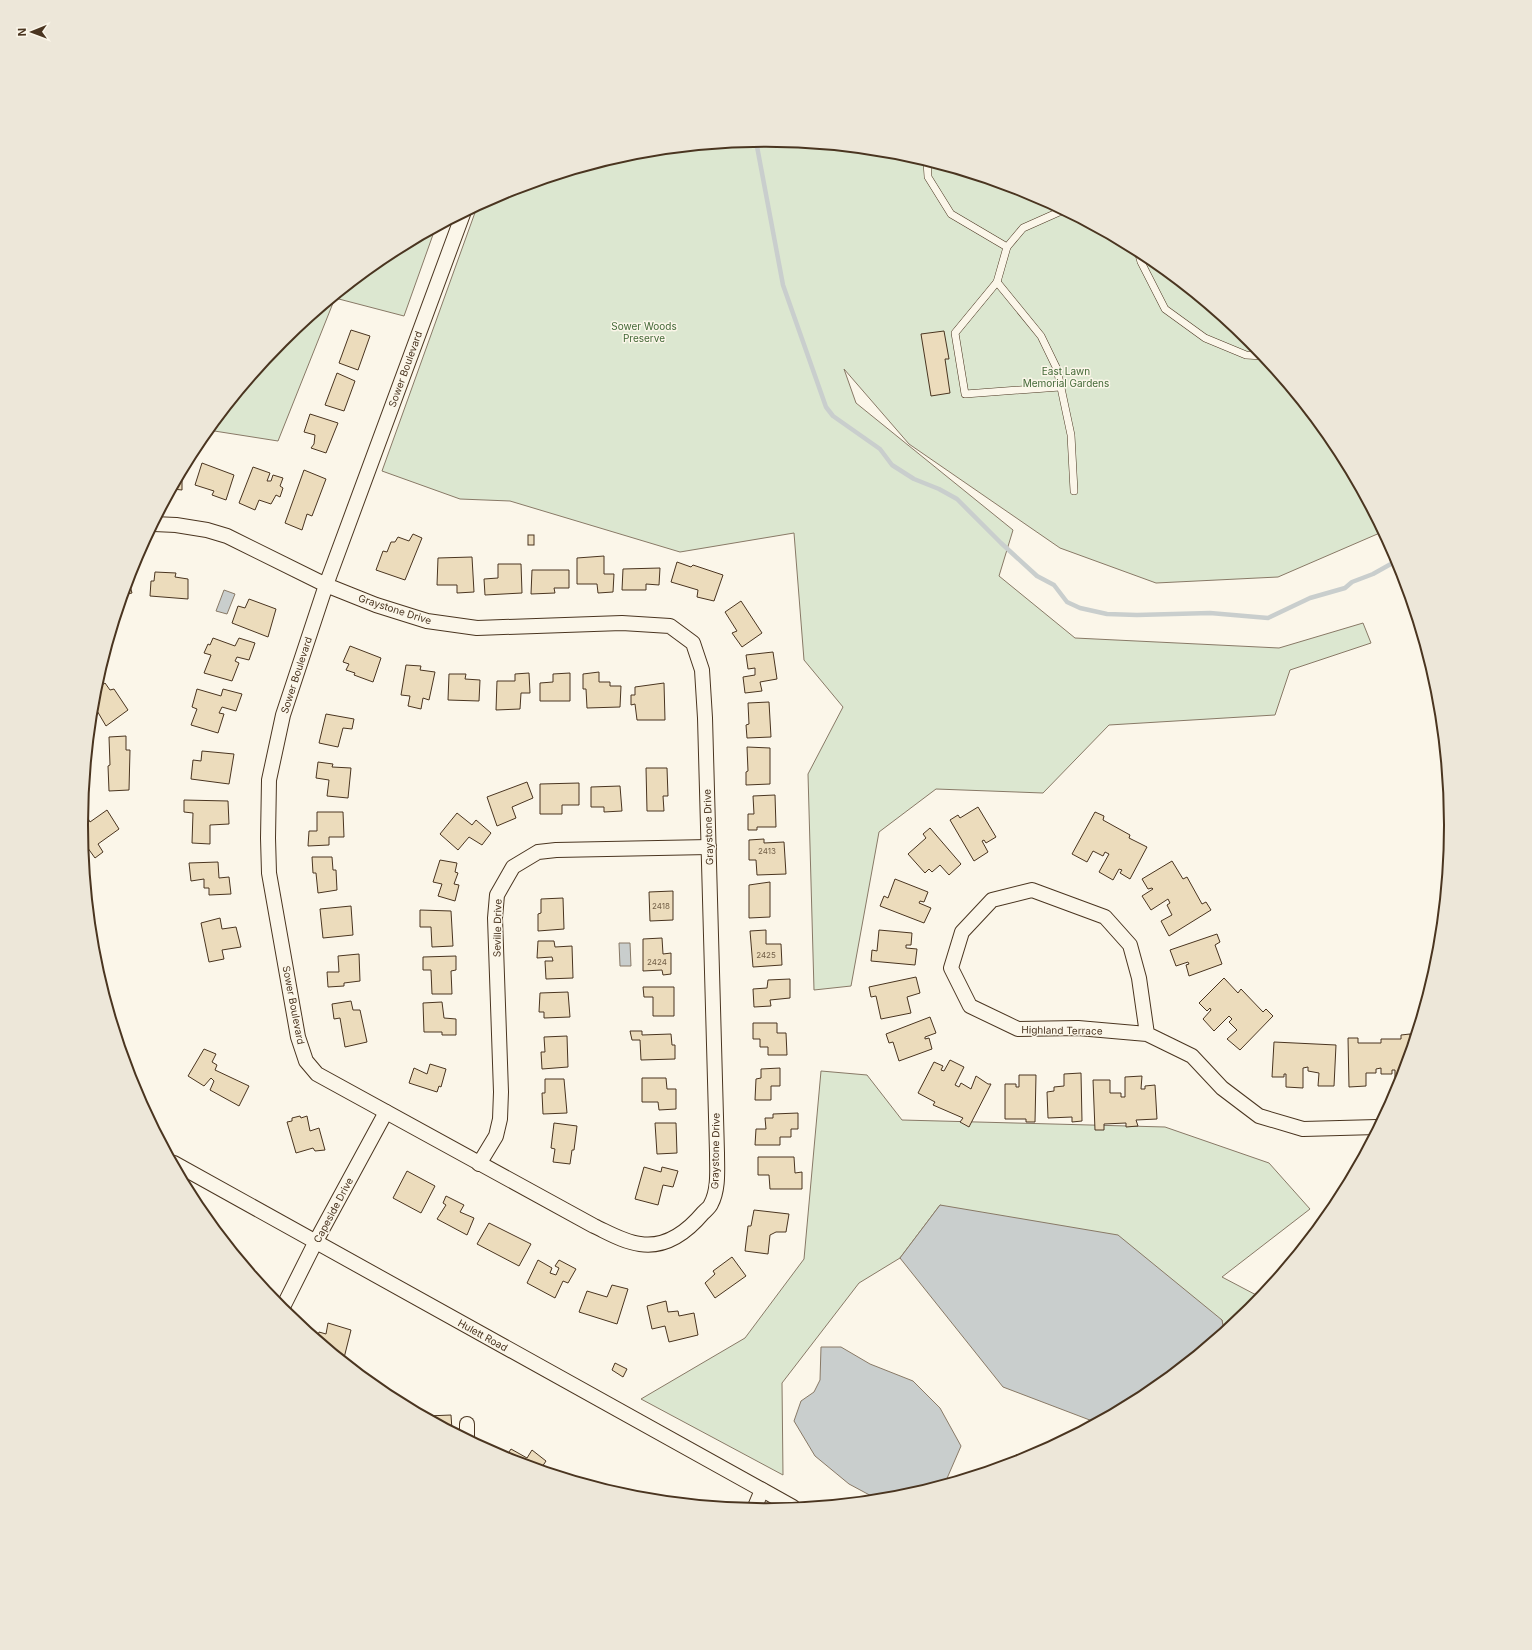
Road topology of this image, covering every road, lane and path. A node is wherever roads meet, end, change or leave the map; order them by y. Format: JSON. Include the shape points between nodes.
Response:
{"nodes":[{"id":1,"x":927,"y":167,"type":"edge"},
{"id":2,"x":1057,"y":213,"type":"edge"},
{"id":3,"x":461,"y":220,"type":"edge"},
{"id":4,"x":1007,"y":247,"type":"junction"},
{"id":5,"x":1140,"y":259,"type":"edge"},
{"id":6,"x":997,"y":282,"type":"junction"},
{"id":7,"x":1255,"y":356,"type":"edge"},
{"id":8,"x":1060,"y":387,"type":"junction"},
{"id":9,"x":1074,"y":491,"type":"dead end"},
{"id":10,"x":158,"y":524,"type":"edge"},
{"id":11,"x":326,"y":585,"type":"junction"},
{"id":12,"x":709,"y":847,"type":"junction"},
{"id":13,"x":1147,"y":1034,"type":"junction"},
{"id":14,"x":386,"y":1112,"type":"junction"},
{"id":15,"x":1373,"y":1127,"type":"edge"},
{"id":16,"x":479,"y":1164,"type":"junction"},
{"id":17,"x":181,"y":1167,"type":"edge"},
{"id":18,"x":316,"y":1241,"type":"junction"},
{"id":19,"x":285,"y":1302,"type":"edge"},
{"id":20,"x":467,"y":1424,"type":"dead end"},
{"id":21,"x":467,"y":1433,"type":"edge"},
{"id":22,"x":762,"y":1490,"type":"junction"},
{"id":23,"x":757,"y":1503,"type":"edge"},
{"id":24,"x":785,"y":1503,"type":"edge"}],
"edges":[{"from":1,"to":4,"type":"lane","via":[[928,177],[951,214]]},
{"from":2,"to":4,"type":"lane","via":[[1023,228]]},
{"from":3,"to":11,"type":"street","name":"Sower Boulevard"},
{"from":4,"to":6,"type":"lane"},
{"from":5,"to":7,"type":"lane","via":[[1165,309],[1205,338],[1246,356]]},
{"from":6,"to":8,"type":"lane","via":[[1041,336],[1057,369]]},
{"from":6,"to":8,"type":"lane","via":[[955,333],[965,394]]},
{"from":8,"to":9,"type":"lane","via":[[1071,435]]},
{"from":10,"to":11,"type":"street","name":"Graystone Drive","via":[[192,527],[227,536]]},
{"from":11,"to":12,"type":"street","name":"Graystone Drive","via":[[376,605],[427,621],[477,628],[622,623],[670,626],[692,643],[702,670]]},
{"from":11,"to":14,"type":"street","name":"Sower Boulevard","via":[[283,715],[269,780],[269,873],[298,1037],[306,1061],[317,1074]]},
{"from":12,"to":16,"type":"street","name":"Seville Drive","via":[[556,850],[538,852],[513,867],[497,895],[495,918],[500,1119],[496,1136]]},
{"from":12,"to":16,"type":"street","name":"Graystone Drive","via":[[717,1152],[716,1187],[711,1204],[677,1237],[658,1244],[640,1244],[594,1226]]},
{"from":13,"to":13,"type":"street","name":"Highland Terrace","via":[[1078,1028],[1018,1029],[970,1006],[951,968],[962,932],[992,900],[1032,890],[1105,917],[1130,945],[1139,978]]},
{"from":13,"to":15,"type":"street","name":"Highland Terrace","via":[[1192,1056],[1222,1088],[1259,1116],[1303,1129]]},
{"from":14,"to":16,"type":"street","name":"Graystone Drive"},
{"from":14,"to":18,"type":"street","name":"Capeside Drive"},
{"from":17,"to":18,"type":"street","name":"Hulett Road"},
{"from":18,"to":19,"type":"street","name":"Capeside Drive"},
{"from":18,"to":22,"type":"street","name":"Hulett Road"},
{"from":20,"to":21,"type":"street"},
{"from":22,"to":23,"type":"street"},
{"from":22,"to":24,"type":"street","name":"Hulett Road"}]}
